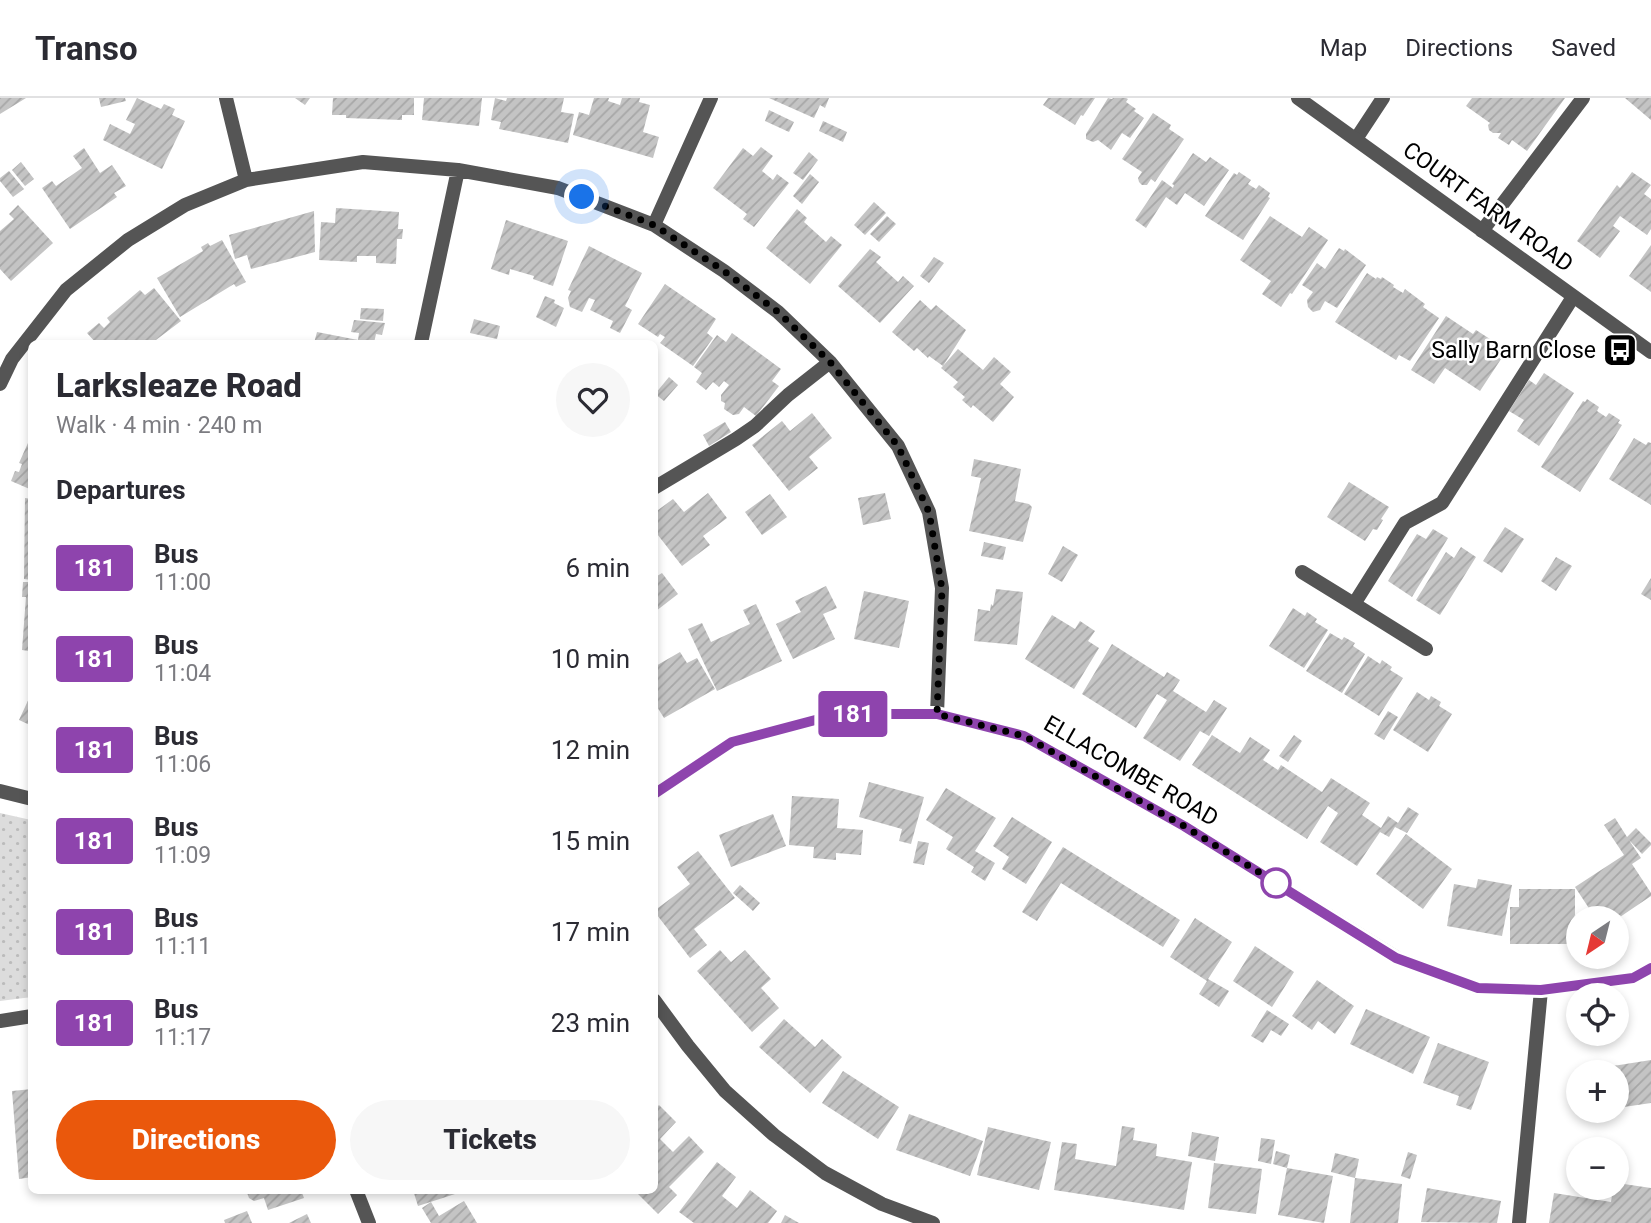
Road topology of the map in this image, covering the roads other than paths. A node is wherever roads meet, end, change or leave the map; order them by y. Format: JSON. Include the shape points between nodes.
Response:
{"nodes":[{"id":1,"x":226,"y":98,"type":"edge"},
{"id":2,"x":711,"y":98,"type":"edge"},
{"id":3,"x":1297,"y":98,"type":"edge"},
{"id":4,"x":1383,"y":98,"type":"edge"},
{"id":5,"x":1583,"y":98,"type":"edge"},
{"id":6,"x":1356,"y":139,"type":"junction"},
{"id":7,"x":458,"y":170,"type":"junction"},
{"id":8,"x":246,"y":180,"type":"junction"},
{"id":9,"x":654,"y":225,"type":"junction"},
{"id":10,"x":1482,"y":231,"type":"junction"},
{"id":11,"x":1573,"y":297,"type":"junction"},
{"id":12,"x":422,"y":340,"type":"edge"},
{"id":13,"x":1651,"y":352,"type":"edge"},
{"id":14,"x":830,"y":362,"type":"junction"},
{"id":15,"x":0,"y":384,"type":"edge"},
{"id":16,"x":658,"y":486,"type":"edge"},
{"id":17,"x":1302,"y":572,"type":"dead end"},
{"id":18,"x":1354,"y":604,"type":"junction"},
{"id":19,"x":1426,"y":649,"type":"dead end"},
{"id":20,"x":937,"y":714,"type":"junction"},
{"id":21,"x":658,"y":791,"type":"edge"},
{"id":22,"x":0,"y":792,"type":"edge"},
{"id":23,"x":28,"y":798,"type":"edge"},
{"id":24,"x":1651,"y":968,"type":"edge"},
{"id":25,"x":1541,"y":990,"type":"junction"},
{"id":26,"x":658,"y":1005,"type":"edge"},
{"id":27,"x":28,"y":1017,"type":"edge"},
{"id":28,"x":0,"y":1021,"type":"edge"},
{"id":29,"x":358,"y":1194,"type":"edge"},
{"id":30,"x":369,"y":1223,"type":"edge"},
{"id":31,"x":933,"y":1223,"type":"edge"},
{"id":32,"x":1519,"y":1223,"type":"edge"}],
"edges":[{"from":1,"to":8,"type":"street"},
{"from":2,"to":9,"type":"street"},
{"from":3,"to":6,"type":"street","name":"COURT FARM ROAD"},
{"from":4,"to":6,"type":"street"},
{"from":5,"to":10,"type":"street"},
{"from":6,"to":10,"type":"street","name":"COURT FARM ROAD"},
{"from":7,"to":8,"type":"street","via":[[363,162]]},
{"from":7,"to":9,"type":"street","via":[[558,188]]},
{"from":7,"to":12,"type":"street"},
{"from":8,"to":15,"type":"street","via":[[185,205],[128,240],[66,290],[12,359]]},
{"from":9,"to":14,"type":"street","via":[[778,312]]},
{"from":10,"to":11,"type":"street","name":"COURT FARM ROAD"},
{"from":11,"to":13,"type":"street","name":"COURT FARM ROAD"},
{"from":11,"to":18,"type":"street","via":[[1441,503],[1405,523]]},
{"from":14,"to":16,"type":"street","via":[[755,426]]},
{"from":14,"to":20,"type":"street","via":[[898,446],[929,512],[942,589]]},
{"from":17,"to":18,"type":"street"},
{"from":18,"to":19,"type":"street"},
{"from":20,"to":21,"type":"street","name":"ELLACOMBE ROAD","via":[[838,714],[732,742]]},
{"from":20,"to":25,"type":"street","name":"ELLACOMBE ROAD","via":[[1024,736],[1184,826],[1396,958],[1478,988]]},
{"from":22,"to":23,"type":"street"},
{"from":24,"to":25,"type":"street","name":"ELLACOMBE ROAD","via":[[1633,978]]},
{"from":25,"to":32,"type":"street"},
{"from":26,"to":31,"type":"street","via":[[725,1091],[774,1135],[825,1173],[882,1204]]},
{"from":27,"to":28,"type":"street"},
{"from":29,"to":30,"type":"street"}]}
